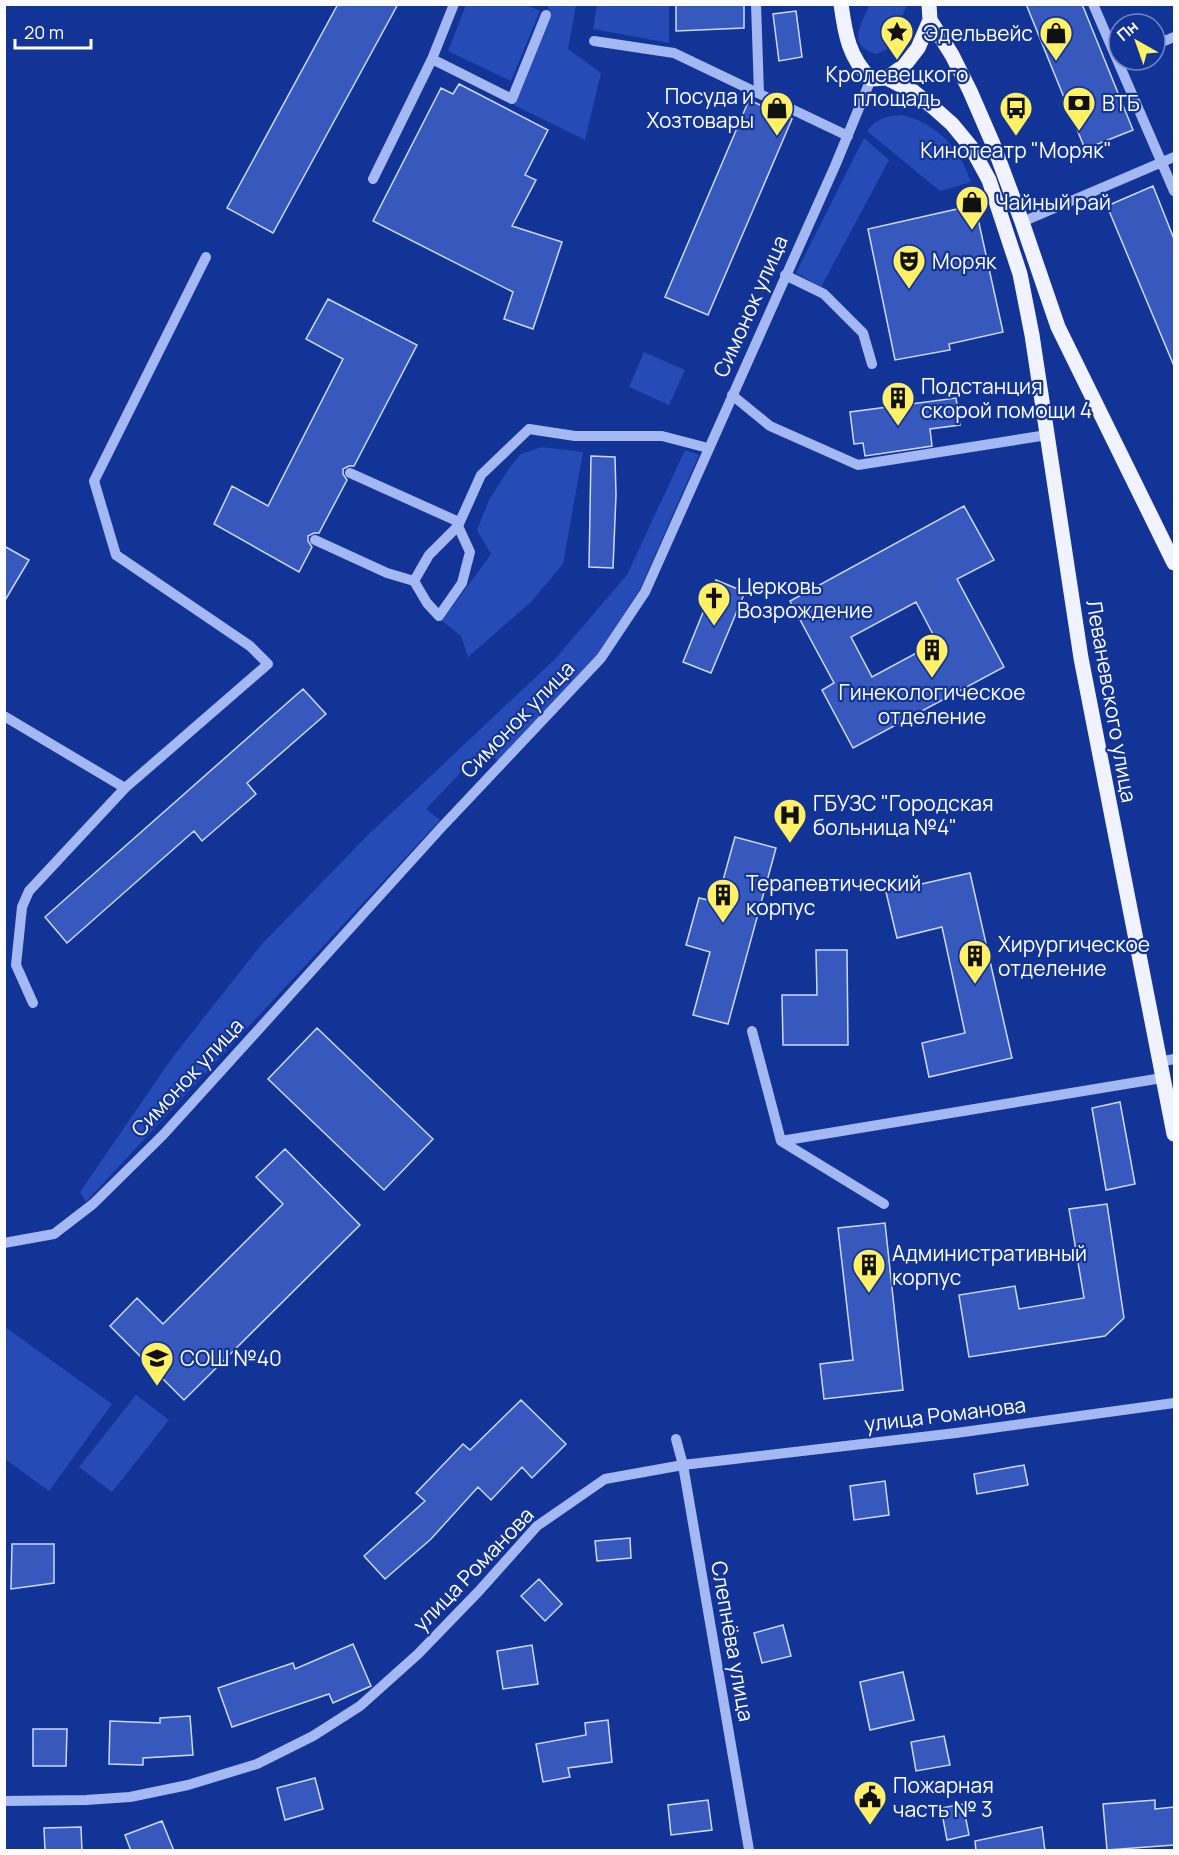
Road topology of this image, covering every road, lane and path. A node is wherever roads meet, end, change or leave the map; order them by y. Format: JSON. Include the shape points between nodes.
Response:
{"nodes":[{"id":1,"x":454,"y":4,"type":"edge"},
{"id":2,"x":756,"y":4,"type":"edge"},
{"id":3,"x":929,"y":4,"type":"edge"},
{"id":4,"x":1093,"y":4,"type":"edge"},
{"id":5,"x":841,"y":5,"type":"edge"},
{"id":6,"x":546,"y":15,"type":"dead end"},
{"id":7,"x":930,"y":20,"type":"junction"},
{"id":8,"x":1107,"y":35,"type":"edge"},
{"id":9,"x":594,"y":41,"type":"dead end"},
{"id":10,"x":432,"y":59,"type":"junction"},
{"id":11,"x":1123,"y":72,"type":"edge"},
{"id":12,"x":879,"y":78,"type":"junction"},
{"id":13,"x":759,"y":93,"type":"junction"},
{"id":14,"x":848,"y":136,"type":"junction"},
{"id":15,"x":1174,"y":157,"type":"edge"},
{"id":16,"x":1161,"y":163,"type":"junction"},
{"id":17,"x":373,"y":179,"type":"dead end"},
{"id":18,"x":1174,"y":191,"type":"edge"},
{"id":19,"x":1022,"y":222,"type":"junction"},
{"id":20,"x":206,"y":257,"type":"dead end"},
{"id":21,"x":785,"y":275,"type":"junction"},
{"id":22,"x":1058,"y":327,"type":"junction"},
{"id":23,"x":1032,"y":335,"type":"junction"},
{"id":24,"x":872,"y":364,"type":"dead end"},
{"id":25,"x":732,"y":395,"type":"junction"},
{"id":26,"x":1047,"y":435,"type":"junction"},
{"id":27,"x":708,"y":448,"type":"junction"},
{"id":28,"x":350,"y":473,"type":"dead end"},
{"id":29,"x":458,"y":524,"type":"junction"},
{"id":30,"x":315,"y":540,"type":"dead end"},
{"id":31,"x":1174,"y":563,"type":"edge"},
{"id":32,"x":414,"y":580,"type":"junction"},
{"id":33,"x":4,"y":716,"type":"edge"},
{"id":34,"x":125,"y":788,"type":"junction"},
{"id":35,"x":33,"y":1003,"type":"dead end"},
{"id":36,"x":752,"y":1031,"type":"dead end"},
{"id":37,"x":1167,"y":1060,"type":"edge"},
{"id":38,"x":1162,"y":1078,"type":"junction"},
{"id":39,"x":1174,"y":1134,"type":"edge"},
{"id":40,"x":781,"y":1141,"type":"junction"},
{"id":41,"x":884,"y":1204,"type":"dead end"},
{"id":42,"x":4,"y":1243,"type":"edge"},
{"id":43,"x":1174,"y":1403,"type":"edge"},
{"id":44,"x":676,"y":1439,"type":"dead end"},
{"id":45,"x":683,"y":1465,"type":"junction"},
{"id":46,"x":4,"y":1801,"type":"edge"},
{"id":47,"x":749,"y":1851,"type":"edge"}],
"edges":[{"from":1,"to":10,"type":"street"},
{"from":2,"to":13,"type":"street"},
{"from":3,"to":7,"type":"main road"},
{"from":4,"to":8,"type":"street"},
{"from":5,"to":12,"type":"main road","via":[[847,42],[861,69]]},
{"from":6,"to":10,"type":"street","via":[[512,99]]},
{"from":7,"to":12,"type":"main road","via":[[918,48],[904,66]]},
{"from":7,"to":19,"type":"main road","via":[[970,91]]},
{"from":9,"to":13,"type":"street","via":[[674,53]]},
{"from":10,"to":17,"type":"street"},
{"from":11,"to":16,"type":"street"},
{"from":12,"to":14,"type":"street","name":"Симонок улица"},
{"from":12,"to":23,"type":"main road","name":"Леваневского улица","via":[[914,92],[952,124],[971,147],[989,180],[1020,274]]},
{"from":13,"to":14,"type":"street"},
{"from":14,"to":21,"type":"street","name":"Симонок улица"},
{"from":15,"to":16,"type":"street"},
{"from":16,"to":18,"type":"street"},
{"from":16,"to":19,"type":"street"},
{"from":19,"to":22,"type":"main road"},
{"from":20,"to":34,"type":"street","via":[[94,481],[116,555],[250,646],[268,664]]},
{"from":21,"to":24,"type":"street","via":[[824,294],[862,333]]},
{"from":21,"to":25,"type":"street","name":"Симонок улица"},
{"from":22,"to":23,"type":"main road","via":[[1044,324]]},
{"from":22,"to":31,"type":"main road"},
{"from":23,"to":26,"type":"main road","name":"Леваневского улица"},
{"from":25,"to":26,"type":"street","via":[[770,426],[858,465]]},
{"from":25,"to":27,"type":"street","name":"Симонок улица"},
{"from":26,"to":37,"type":"main road","name":"Леваневского улица","via":[[1081,658]]},
{"from":27,"to":29,"type":"street","via":[[662,436],[574,436],[529,429],[482,475]]},
{"from":27,"to":42,"type":"street","name":"Симонок улица","via":[[645,592],[601,658],[163,1135],[93,1204],[54,1234]]},
{"from":28,"to":29,"type":"street"},
{"from":29,"to":32,"type":"street","via":[[429,555]]},
{"from":29,"to":32,"type":"street","via":[[470,552],[462,583],[439,616]]},
{"from":30,"to":32,"type":"street","via":[[387,573]]},
{"from":33,"to":34,"type":"street"},
{"from":34,"to":35,"type":"street","via":[[29,891],[22,907],[16,965]]},
{"from":36,"to":40,"type":"street"},
{"from":37,"to":38,"type":"main road","name":"Леваневского улица"},
{"from":38,"to":39,"type":"main road","name":"Леваневского улица"},
{"from":38,"to":40,"type":"street"},
{"from":40,"to":41,"type":"street"},
{"from":43,"to":45,"type":"street","name":"улица Романова"},
{"from":44,"to":45,"type":"street","name":"Слепнёва улица"},
{"from":45,"to":46,"type":"street","name":"улица Романова","via":[[605,1479],[537,1526],[418,1654],[360,1706],[304,1741],[257,1764],[130,1797]]},
{"from":45,"to":47,"type":"street","name":"Слепнёва улица"}]}
